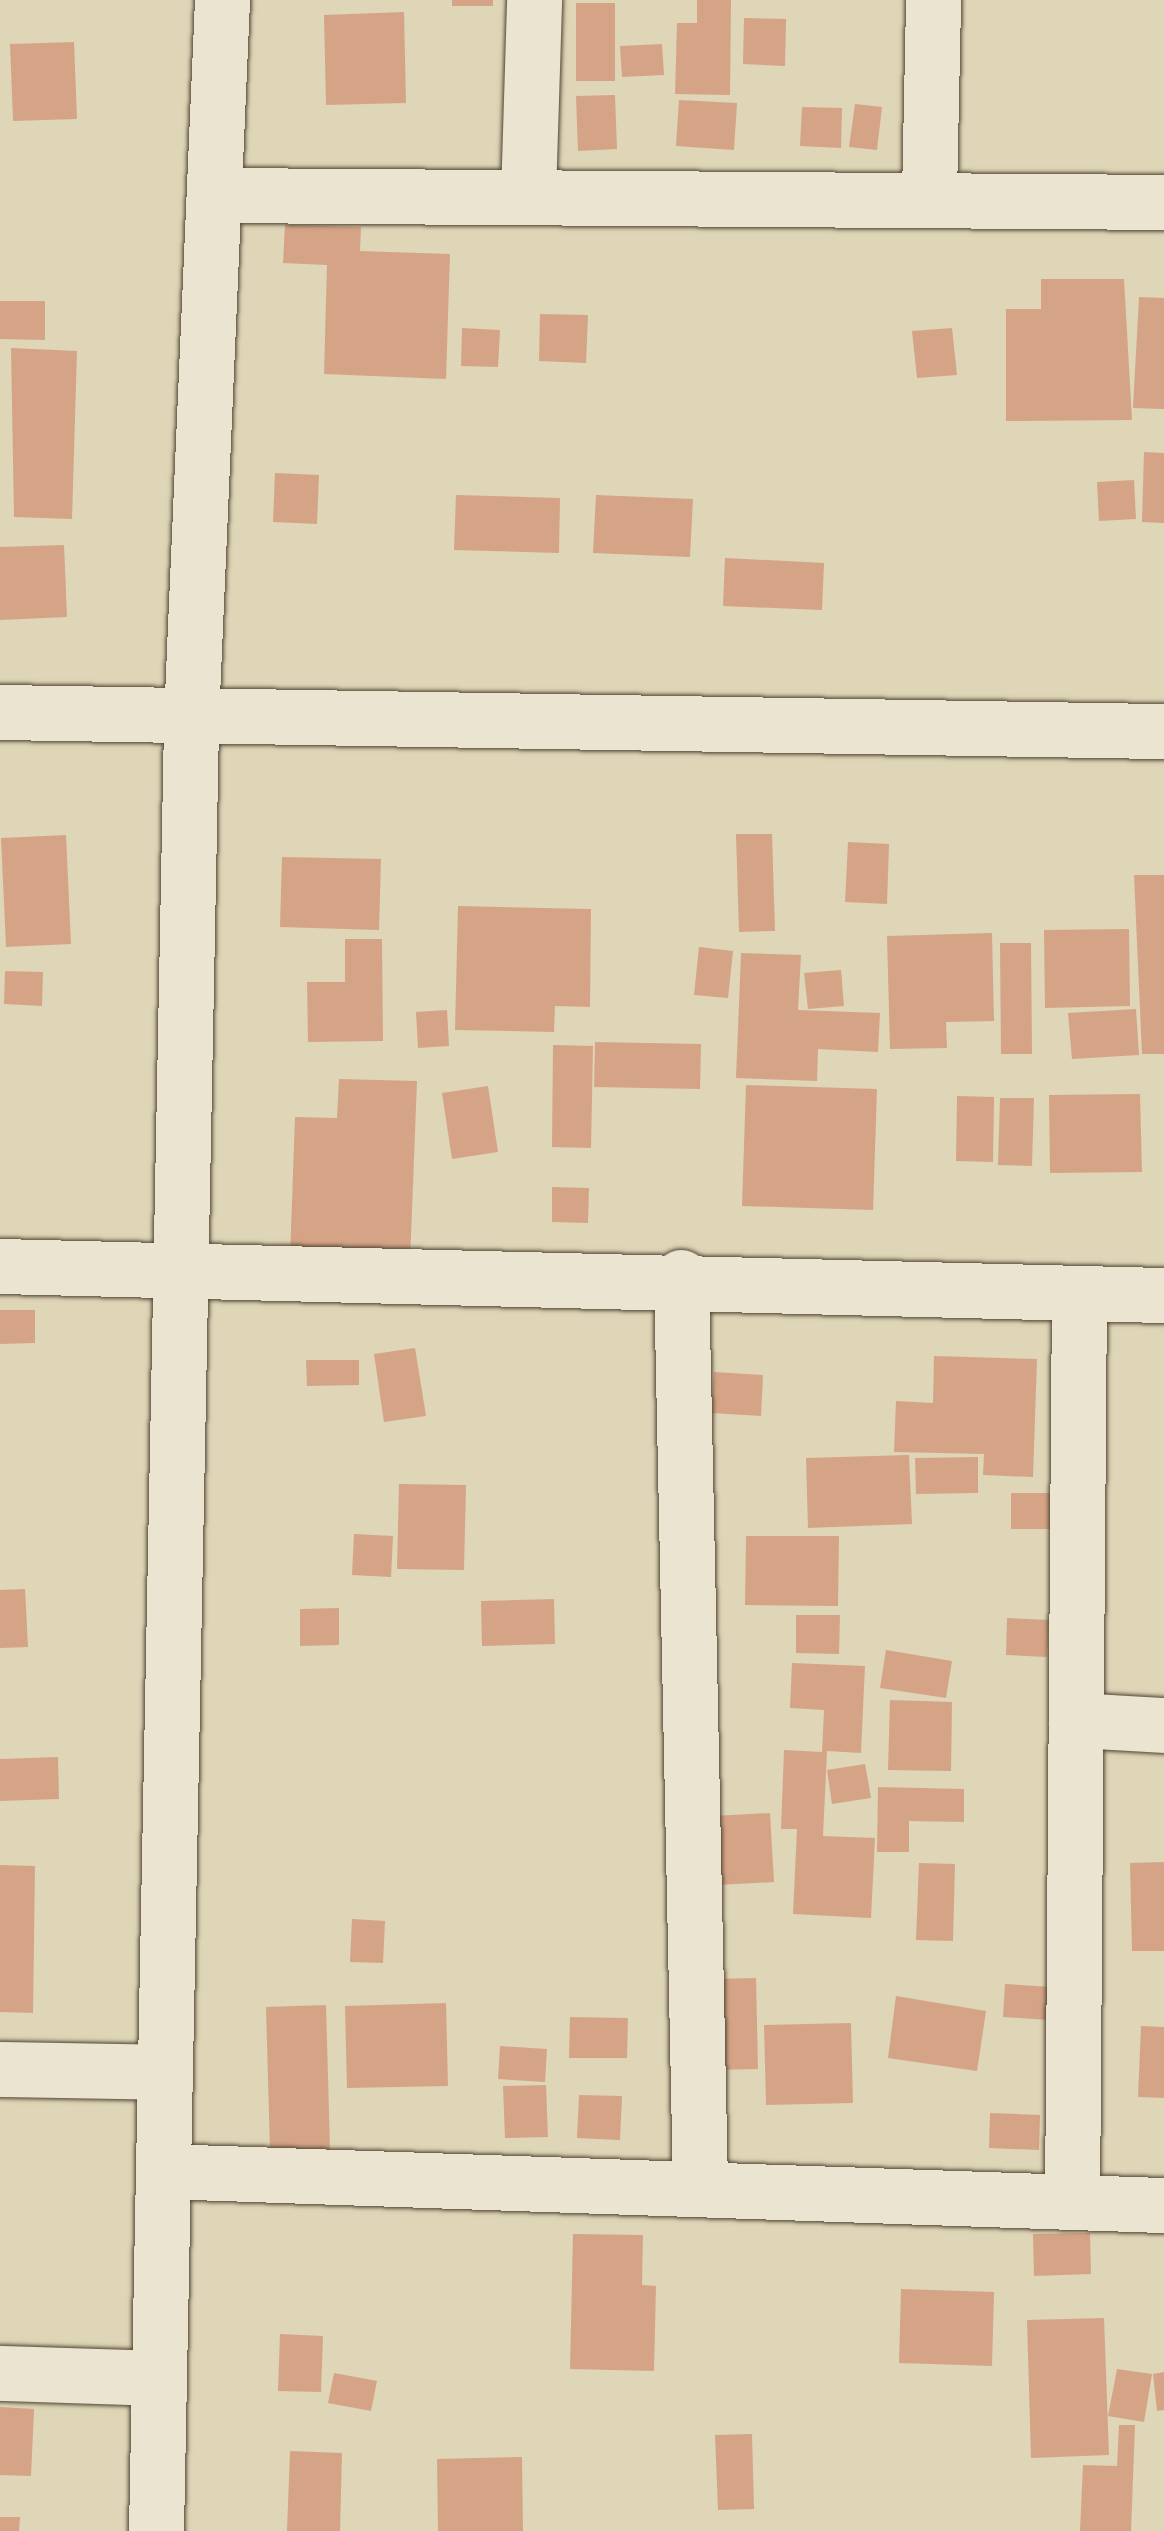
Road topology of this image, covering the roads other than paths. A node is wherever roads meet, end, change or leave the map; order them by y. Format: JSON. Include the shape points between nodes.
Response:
{"nodes":[{"id":1,"x":222,"y":0,"type":"edge"},
{"id":2,"x":534,"y":0,"type":"edge"},
{"id":3,"x":932,"y":0,"type":"edge"},
{"id":4,"x":219,"y":195,"type":"junction"},
{"id":5,"x":528,"y":195,"type":"junction"},
{"id":6,"x":928,"y":195,"type":"junction"},
{"id":7,"x":1164,"y":202,"type":"edge"},
{"id":8,"x":0,"y":712,"type":"edge"},
{"id":9,"x":191,"y":718,"type":"junction"},
{"id":10,"x":1164,"y":731,"type":"edge"},
{"id":11,"x":181,"y":1264,"type":"junction"},
{"id":12,"x":0,"y":1266,"type":"edge"},
{"id":13,"x":681,"y":1276,"type":"junction"},
{"id":14,"x":1078,"y":1295,"type":"junction"},
{"id":15,"x":1164,"y":1295,"type":"edge"},
{"id":16,"x":1076,"y":1720,"type":"junction"},
{"id":17,"x":1164,"y":1724,"type":"edge"},
{"id":18,"x":0,"y":2068,"type":"edge"},
{"id":19,"x":164,"y":2072,"type":"junction"},
{"id":20,"x":163,"y":2172,"type":"junction"},
{"id":21,"x":700,"y":2182,"type":"junction"},
{"id":22,"x":1072,"y":2202,"type":"junction"},
{"id":23,"x":1164,"y":2204,"type":"edge"},
{"id":24,"x":0,"y":2372,"type":"edge"},
{"id":25,"x":157,"y":2378,"type":"junction"},
{"id":26,"x":156,"y":2531,"type":"edge"}],
"edges":[{"from":1,"to":4,"type":"street"},
{"from":2,"to":5,"type":"street"},
{"from":3,"to":6,"type":"street"},
{"from":4,"to":5,"type":"street"},
{"from":4,"to":9,"type":"street"},
{"from":5,"to":6,"type":"street"},
{"from":6,"to":7,"type":"street"},
{"from":8,"to":9,"type":"street"},
{"from":9,"to":10,"type":"street"},
{"from":9,"to":11,"type":"street"},
{"from":11,"to":12,"type":"street"},
{"from":11,"to":13,"type":"street"},
{"from":11,"to":19,"type":"street"},
{"from":13,"to":14,"type":"street"},
{"from":13,"to":21,"type":"street"},
{"from":14,"to":15,"type":"street"},
{"from":14,"to":16,"type":"street"},
{"from":16,"to":17,"type":"street"},
{"from":16,"to":22,"type":"street"},
{"from":18,"to":19,"type":"street"},
{"from":19,"to":20,"type":"street"},
{"from":20,"to":21,"type":"street"},
{"from":20,"to":25,"type":"street"},
{"from":21,"to":22,"type":"street"},
{"from":22,"to":23,"type":"street"},
{"from":24,"to":25,"type":"street"},
{"from":25,"to":26,"type":"street"}]}
